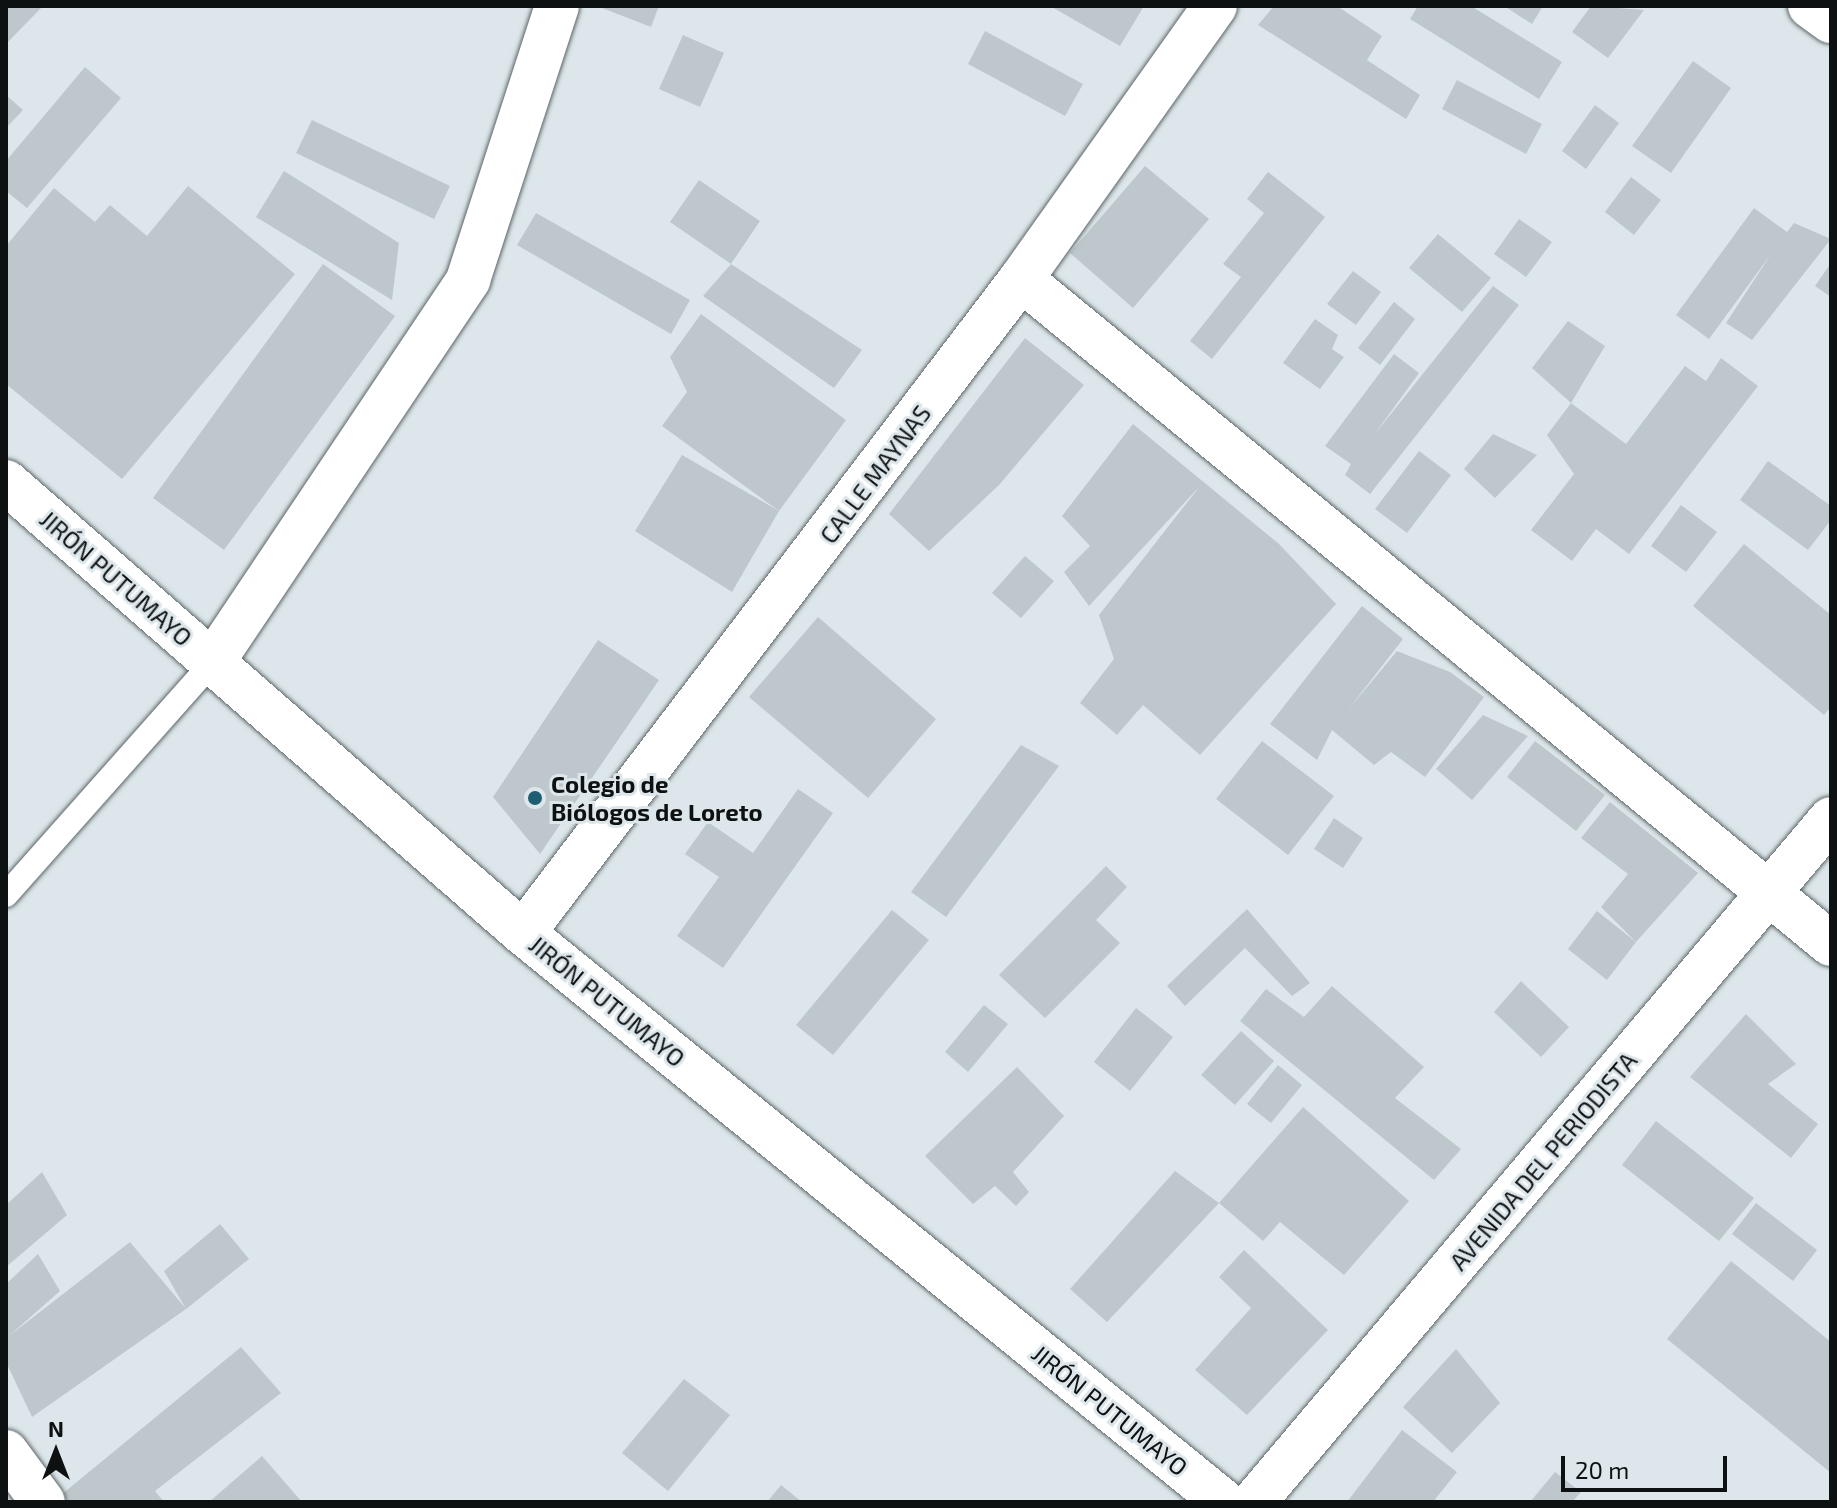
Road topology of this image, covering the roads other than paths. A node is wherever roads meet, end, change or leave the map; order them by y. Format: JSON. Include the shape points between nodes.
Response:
{"nodes":[{"id":1,"x":557,"y":6,"type":"edge"},
{"id":2,"x":1215,"y":6,"type":"edge"},
{"id":3,"x":1810,"y":6,"type":"edge"},
{"id":4,"x":1831,"y":21,"type":"edge"},
{"id":5,"x":1021,"y":279,"type":"junction"},
{"id":6,"x":6,"y":482,"type":"edge"},
{"id":7,"x":212,"y":663,"type":"junction"},
{"id":8,"x":1831,"y":819,"type":"edge"},
{"id":9,"x":1769,"y":894,"type":"junction"},
{"id":10,"x":6,"y":895,"type":"edge"},
{"id":11,"x":523,"y":933,"type":"junction"},
{"id":12,"x":1831,"y":944,"type":"edge"},
{"id":13,"x":6,"y":1452,"type":"edge"},
{"id":14,"x":43,"y":1502,"type":"edge"},
{"id":15,"x":1224,"y":1502,"type":"edge"},
{"id":16,"x":1254,"y":1502,"type":"edge"}],
"edges":[{"from":1,"to":7,"type":"street","via":[[468,280]]},
{"from":2,"to":5,"type":"street","name":"CALLE MAYNAS"},
{"from":3,"to":4,"type":"street"},
{"from":5,"to":9,"type":"street"},
{"from":5,"to":11,"type":"street","name":"CALLE MAYNAS"},
{"from":6,"to":7,"type":"street","name":"JIRÓN PUTUMAYO"},
{"from":7,"to":10,"type":"lane"},
{"from":7,"to":11,"type":"street","name":"JIRÓN PUTUMAYO"},
{"from":8,"to":9,"type":"street","name":"AVENIDA DEL PERIODISTA"},
{"from":9,"to":12,"type":"street"},
{"from":9,"to":16,"type":"street","name":"AVENIDA DEL PERIODISTA"},
{"from":11,"to":15,"type":"street","name":"JIRÓN PUTUMAYO"},
{"from":13,"to":14,"type":"street"}]}
